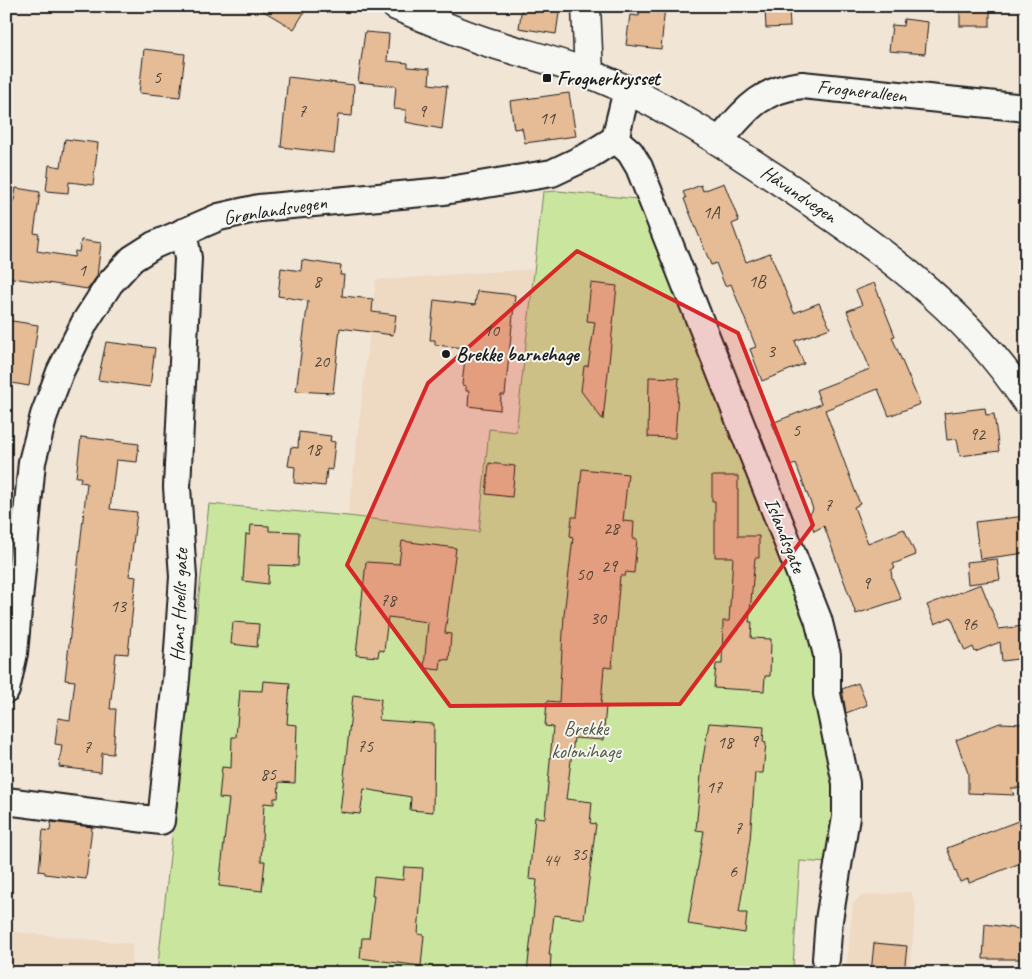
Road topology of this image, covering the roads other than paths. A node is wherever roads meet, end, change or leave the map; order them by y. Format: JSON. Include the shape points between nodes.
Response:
{"nodes":[{"id":1,"x":396,"y":6,"type":"edge"},
{"id":2,"x":586,"y":6,"type":"edge"},
{"id":3,"x":589,"y":74,"type":"junction"},
{"id":4,"x":627,"y":90,"type":"junction"},
{"id":5,"x":1026,"y":108,"type":"edge"},
{"id":6,"x":614,"y":139,"type":"junction"},
{"id":7,"x":719,"y":141,"type":"junction"},
{"id":8,"x":183,"y":232,"type":"junction"},
{"id":9,"x":1026,"y":401,"type":"edge"},
{"id":10,"x":6,"y":690,"type":"edge"},
{"id":11,"x":6,"y":801,"type":"edge"},
{"id":12,"x":826,"y":959,"type":"dead end"}],
"edges":[{"from":1,"to":3,"type":"main road","name":"Håvundvegen","via":[[480,39]]},
{"from":2,"to":3,"type":"main road"},
{"from":3,"to":4,"type":"main road","name":"Håvundvegen"},
{"from":4,"to":6,"type":"street"},
{"from":4,"to":7,"type":"main road","name":"Håvundvegen"},
{"from":5,"to":7,"type":"street","name":"Frogneralleen","via":[[802,85],[782,87],[753,102]]},
{"from":6,"to":8,"type":"street","name":"Grønlandsvegen","via":[[552,173],[444,191],[260,208],[219,217]]},
{"from":6,"to":12,"type":"street","name":"Islandsgate","via":[[630,152],[639,167],[818,619],[827,655],[829,704],[846,783],[846,817]]},
{"from":7,"to":9,"type":"main road","name":"Håvundvegen","via":[[841,222],[947,306],[987,348]]},
{"from":8,"to":10,"type":"street","name":"Grønlandsvegen","via":[[132,259],[110,283],[85,322],[57,380],[32,462],[14,654]]},
{"from":8,"to":11,"type":"street","name":"Hans Hoells gate","via":[[188,258],[177,487],[183,577],[161,821]]}]}
